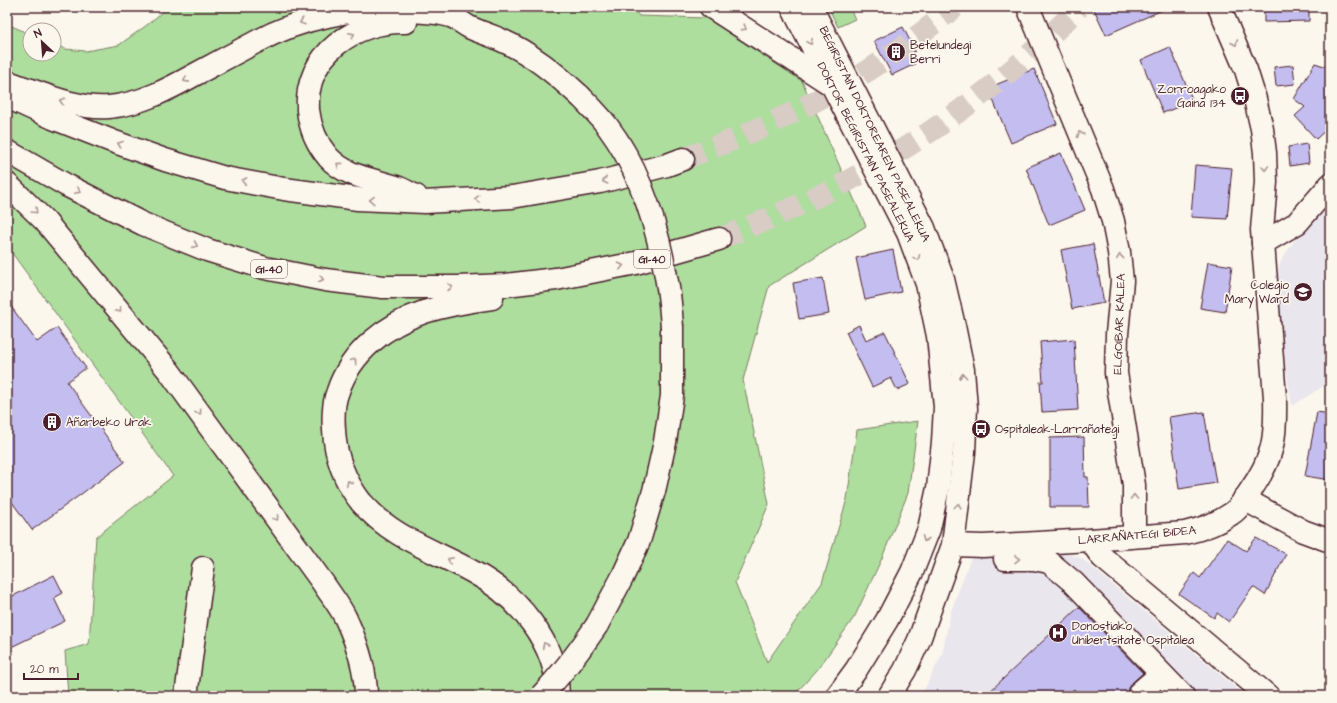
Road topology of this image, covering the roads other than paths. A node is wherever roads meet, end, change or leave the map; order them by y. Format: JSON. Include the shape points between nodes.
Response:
{"nodes":[{"id":1,"x":711,"y":7,"type":"edge"},
{"id":2,"x":792,"y":7,"type":"edge"},
{"id":3,"x":812,"y":7,"type":"edge"},
{"id":4,"x":1028,"y":7,"type":"edge"},
{"id":5,"x":1220,"y":7,"type":"edge"},
{"id":6,"x":469,"y":27,"type":"junction"},
{"id":7,"x":7,"y":82,"type":"edge"},
{"id":8,"x":832,"y":85,"type":"junction"},
{"id":9,"x":7,"y":97,"type":"edge"},
{"id":10,"x":7,"y":151,"type":"edge"},
{"id":11,"x":683,"y":159,"type":"tunnel mouth"},
{"id":12,"x":7,"y":184,"type":"edge"},
{"id":13,"x":1330,"y":184,"type":"edge"},
{"id":14,"x":425,"y":202,"type":"junction"},
{"id":15,"x":719,"y":239,"type":"tunnel mouth"},
{"id":16,"x":1263,"y":242,"type":"junction"},
{"id":17,"x":556,"y":279,"type":"junction"},
{"id":18,"x":940,"y":348,"type":"joint"},
{"id":19,"x":943,"y":442,"type":"junction"},
{"id":20,"x":1244,"y":499,"type":"junction"},
{"id":21,"x":1134,"y":536,"type":"junction"},
{"id":22,"x":1090,"y":540,"type":"junction"},
{"id":23,"x":1330,"y":541,"type":"edge"},
{"id":24,"x":953,"y":545,"type":"junction"},
{"id":25,"x":203,"y":568,"type":"dead end"},
{"id":26,"x":912,"y":572,"type":"junction"},
{"id":27,"x":897,"y":601,"type":"junction"},
{"id":28,"x":920,"y":649,"type":"junction"},
{"id":29,"x":1161,"y":674,"type":"junction"},
{"id":30,"x":1140,"y":692,"type":"dead end"},
{"id":31,"x":186,"y":696,"type":"edge"},
{"id":32,"x":366,"y":696,"type":"edge"},
{"id":33,"x":541,"y":696,"type":"edge"},
{"id":34,"x":558,"y":696,"type":"edge"},
{"id":35,"x":836,"y":696,"type":"edge"},
{"id":36,"x":889,"y":696,"type":"edge"},
{"id":37,"x":900,"y":696,"type":"edge"},
{"id":38,"x":1183,"y":696,"type":"edge"},
{"id":39,"x":1268,"y":696,"type":"edge"}],
"edges":[{"from":1,"to":8,"type":"main road","one_way":true},
{"from":2,"to":8,"type":"main road","name":"DOKTOR BEGIRISTAIN PASEALEKUA","one_way":true},
{"from":24,"to":3,"type":"main road","name":"BEGIRISTAIN DOKTOREAREN PASEALEKUA","one_way":true,"via":[[964,452],[966,408],[963,370],[943,279],[924,228]]},
{"from":21,"to":4,"type":"main road","name":"ELGOIBAR KALEA","one_way":true,"via":[[1134,485],[1116,373],[1122,282],[1113,220],[1103,189]]},
{"from":5,"to":16,"type":"main road","name":"LARRAÑATEGI BIDEA","one_way":true,"via":[[1246,70],[1262,129],[1266,182]]},
{"from":6,"to":7,"type":"main road","one_way":true,"via":[[452,16],[426,12],[367,10],[329,14],[272,34],[147,99],[109,107],[90,107],[62,101]]},
{"from":14,"to":6,"type":"main road","one_way":true,"via":[[400,188],[355,175],[329,157],[313,133],[309,117],[309,88],[322,59],[333,47],[365,29],[395,22],[424,23],[449,28]]},
{"from":6,"to":33,"type":"main road","bridge":true,"via":[[502,40],[548,69],[598,114],[617,141],[648,205],[667,282],[672,327],[672,396],[665,442],[639,541],[597,625]]},
{"from":8,"to":18,"type":"main road","name":"DOKTOR BEGIRISTAIN PASEALEKUA","one_way":true,"via":[[908,233],[927,284]]},
{"from":14,"to":9,"type":"main road","one_way":true,"via":[[358,199],[225,178],[112,141]]},
{"from":10,"to":17,"type":"main road","number":"GI-40","one_way":true,"via":[[66,185],[143,224],[207,250],[265,268],[325,280],[383,287],[506,285]]},
{"from":11,"to":14,"type":"main road","one_way":true,"via":[[600,182],[512,197]]},
{"from":12,"to":32,"type":"main road","one_way":true,"via":[[45,221],[169,371],[323,582],[345,618],[359,652]]},
{"from":13,"to":16,"type":"main road","via":[[1297,223]]},
{"from":17,"to":15,"type":"main road","number":"GI-40","one_way":true,"via":[[636,263]]},
{"from":16,"to":20,"type":"main road","name":"LARRAÑATEGI BIDEA","via":[[1276,423],[1269,458],[1261,475]]},
{"from":34,"to":17,"type":"main road","one_way":true,"via":[[549,653],[525,613],[509,597],[474,572],[411,542],[388,528],[372,514],[351,489],[337,455],[334,438],[334,407],[338,391],[357,356],[379,335],[423,313],[464,302],[528,292]]},
{"from":18,"to":19,"type":"main road","name":"BEGIRISTAIN DOKTOREAREN PASEALEKUA","via":[[945,407]]},
{"from":19,"to":24,"type":"main road","name":"BEGIRISTAIN DOKTOREAREN PASEALEKUA","via":[[943,528]]},
{"from":19,"to":26,"type":"main road","name":"BEGIRISTAIN DOKTOREAREN PASEALEKUA","one_way":true,"via":[[938,488],[929,529]]},
{"from":20,"to":21,"type":"main road","name":"LARRAÑATEGI BIDEA","via":[[1232,514],[1200,530]]},
{"from":20,"to":23,"type":"main road","via":[[1303,531]]},
{"from":21,"to":22,"type":"main road","name":"LARRAÑATEGI BIDEA"},
{"from":22,"to":24,"type":"main road","name":"LARRAÑATEGI BIDEA","via":[[983,546]]},
{"from":22,"to":39,"type":"main road","via":[[1102,557]]},
{"from":24,"to":26,"type":"main road","name":"BEGIRISTAIN DOKTOREAREN PASEALEKUA"},
{"from":24,"to":28,"type":"main road","name":"BEGIRISTAIN DOKTOREAREN PASEALEKUA"},
{"from":24,"to":29,"type":"main road","one_way":true,"via":[[982,558],[1034,559],[1049,562],[1073,582]]},
{"from":25,"to":31,"type":"main road"},
{"from":26,"to":27,"type":"main road","name":"BEGIRISTAIN DOKTOREAREN PASEALEKUA"},
{"from":27,"to":28,"type":"main road","name":"BEGIRISTAIN DOKTOREAREN PASEALEKUA","via":[[912,590],[920,588],[925,593],[926,601],[918,624]]},
{"from":27,"to":35,"type":"main road","name":"BEGIRISTAIN DOKTOREAREN PASEALEKUA","via":[[856,670]]},
{"from":28,"to":36,"type":"main road","name":"BEGIRISTAIN DOKTOREAREN PASEALEKUA"},
{"from":28,"to":37,"type":"main road","via":[[908,684]]},
{"from":29,"to":30,"type":"main road"},
{"from":29,"to":38,"type":"main road"}]}
